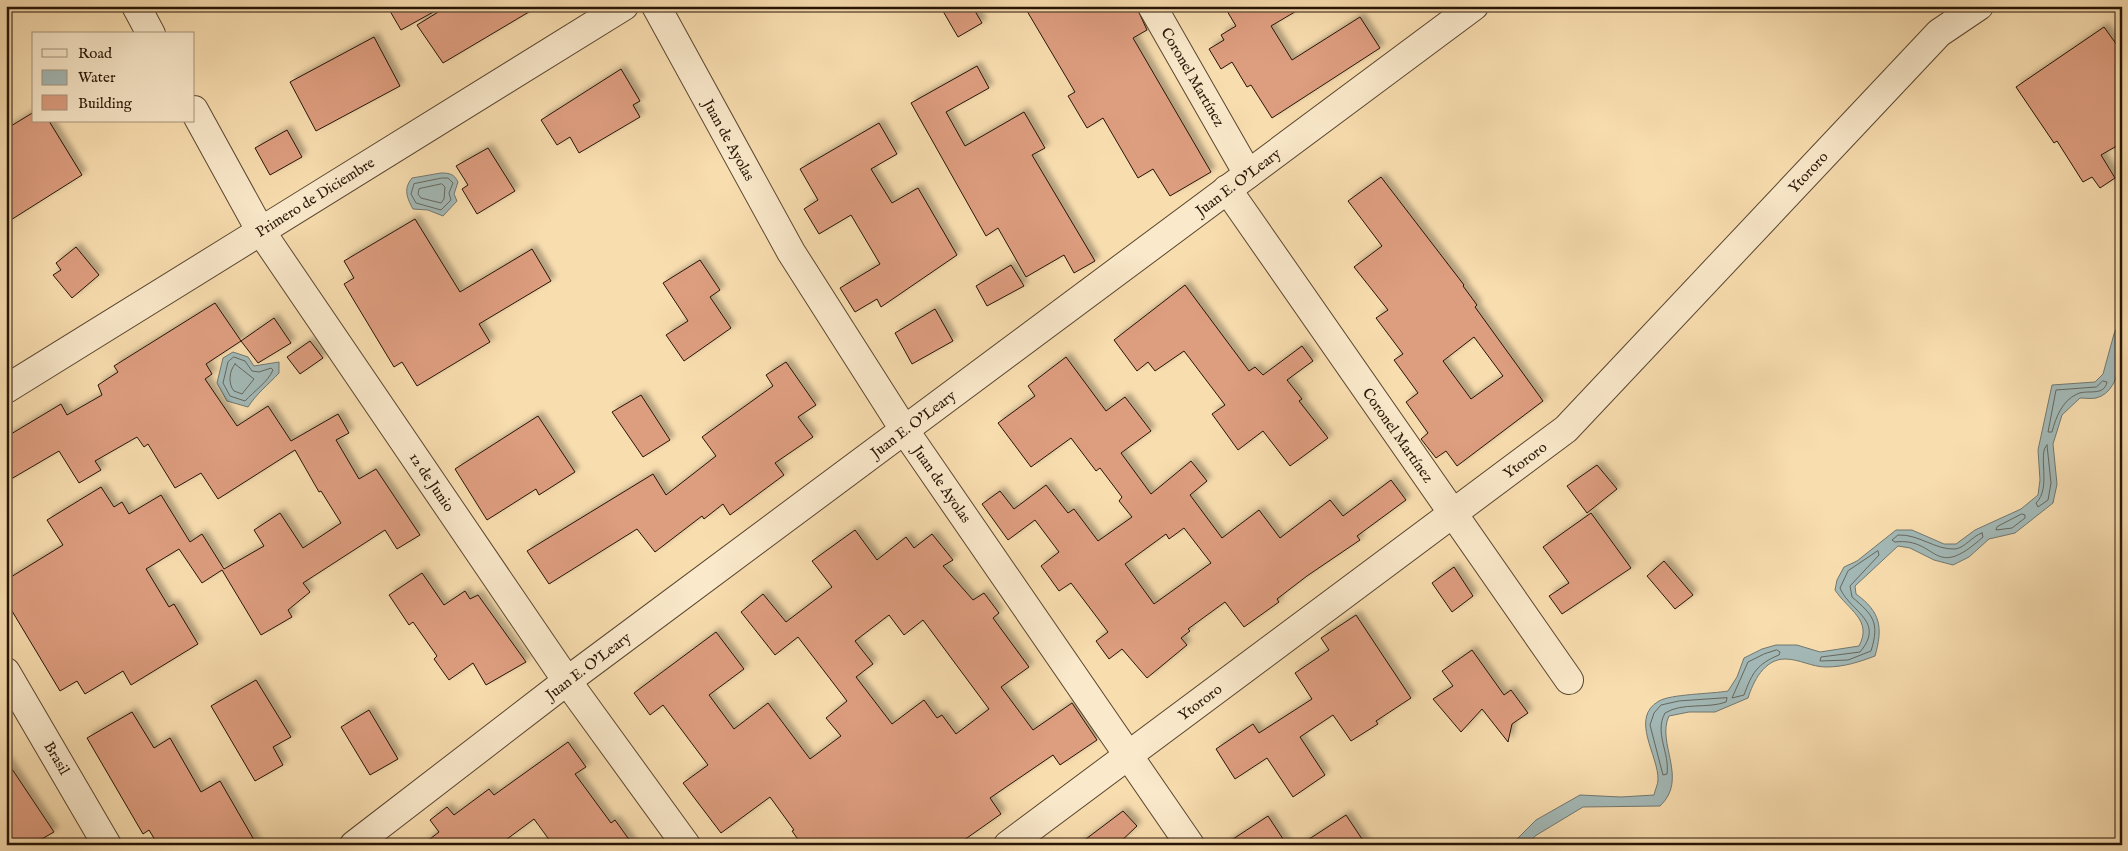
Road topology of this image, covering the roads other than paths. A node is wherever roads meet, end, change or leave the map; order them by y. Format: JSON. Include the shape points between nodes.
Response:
{"nodes":[{"id":1,"x":136,"y":6,"type":"edge"},
{"id":2,"x":624,"y":6,"type":"edge"},
{"id":3,"x":656,"y":6,"type":"edge"},
{"id":4,"x":1152,"y":6,"type":"edge"},
{"id":5,"x":1474,"y":6,"type":"edge"},
{"id":6,"x":1979,"y":6,"type":"edge"},
{"id":7,"x":151,"y":32,"type":"edge"},
{"id":8,"x":195,"y":112,"type":"edge"},
{"id":9,"x":1238,"y":182,"type":"junction"},
{"id":10,"x":260,"y":230,"type":"junction"},
{"id":11,"x":6,"y":389,"type":"edge"},
{"id":12,"x":905,"y":431,"type":"junction"},
{"id":13,"x":1452,"y":514,"type":"junction"},
{"id":14,"x":6,"y":672,"type":"edge"},
{"id":15,"x":1569,"y":680,"type":"dead end"},
{"id":16,"x":567,"y":681,"type":"junction"},
{"id":17,"x":1128,"y":755,"type":"junction"},
{"id":18,"x":107,"y":845,"type":"edge"},
{"id":19,"x":354,"y":845,"type":"edge"},
{"id":20,"x":686,"y":845,"type":"edge"},
{"id":21,"x":1008,"y":845,"type":"edge"},
{"id":22,"x":1190,"y":845,"type":"edge"}],
"edges":[{"from":1,"to":7,"type":"street"},
{"from":2,"to":10,"type":"street","name":"Primero de Diciembre"},
{"from":3,"to":12,"type":"street","name":"Juan de Ayolas","via":[[791,252]]},
{"from":4,"to":9,"type":"street","name":"Coronel Martínez"},
{"from":5,"to":9,"type":"street","name":"Juan E. O'Leary"},
{"from":6,"to":13,"type":"street","name":"Ytororo","via":[[1939,32],[1566,429]]},
{"from":8,"to":10,"type":"street","name":"12 de Junio"},
{"from":9,"to":12,"type":"street","name":"Juan E. O'Leary"},
{"from":9,"to":13,"type":"street","name":"Coronel Martínez"},
{"from":10,"to":11,"type":"street","name":"Primero de Diciembre"},
{"from":10,"to":16,"type":"street","name":"12 de Junio"},
{"from":12,"to":16,"type":"street","name":"Juan E. O'Leary"},
{"from":12,"to":17,"type":"street","name":"Juan de Ayolas"},
{"from":13,"to":15,"type":"street","name":"Coronel Martínez"},
{"from":13,"to":17,"type":"street","name":"Ytororo"},
{"from":14,"to":18,"type":"street","name":"Brasil"},
{"from":16,"to":19,"type":"street","name":"Juan E. O'Leary"},
{"from":16,"to":20,"type":"street","name":"12 de Junio"},
{"from":17,"to":21,"type":"street","name":"Ytororo"},
{"from":17,"to":22,"type":"street","name":"Juan de Ayolas"}]}
